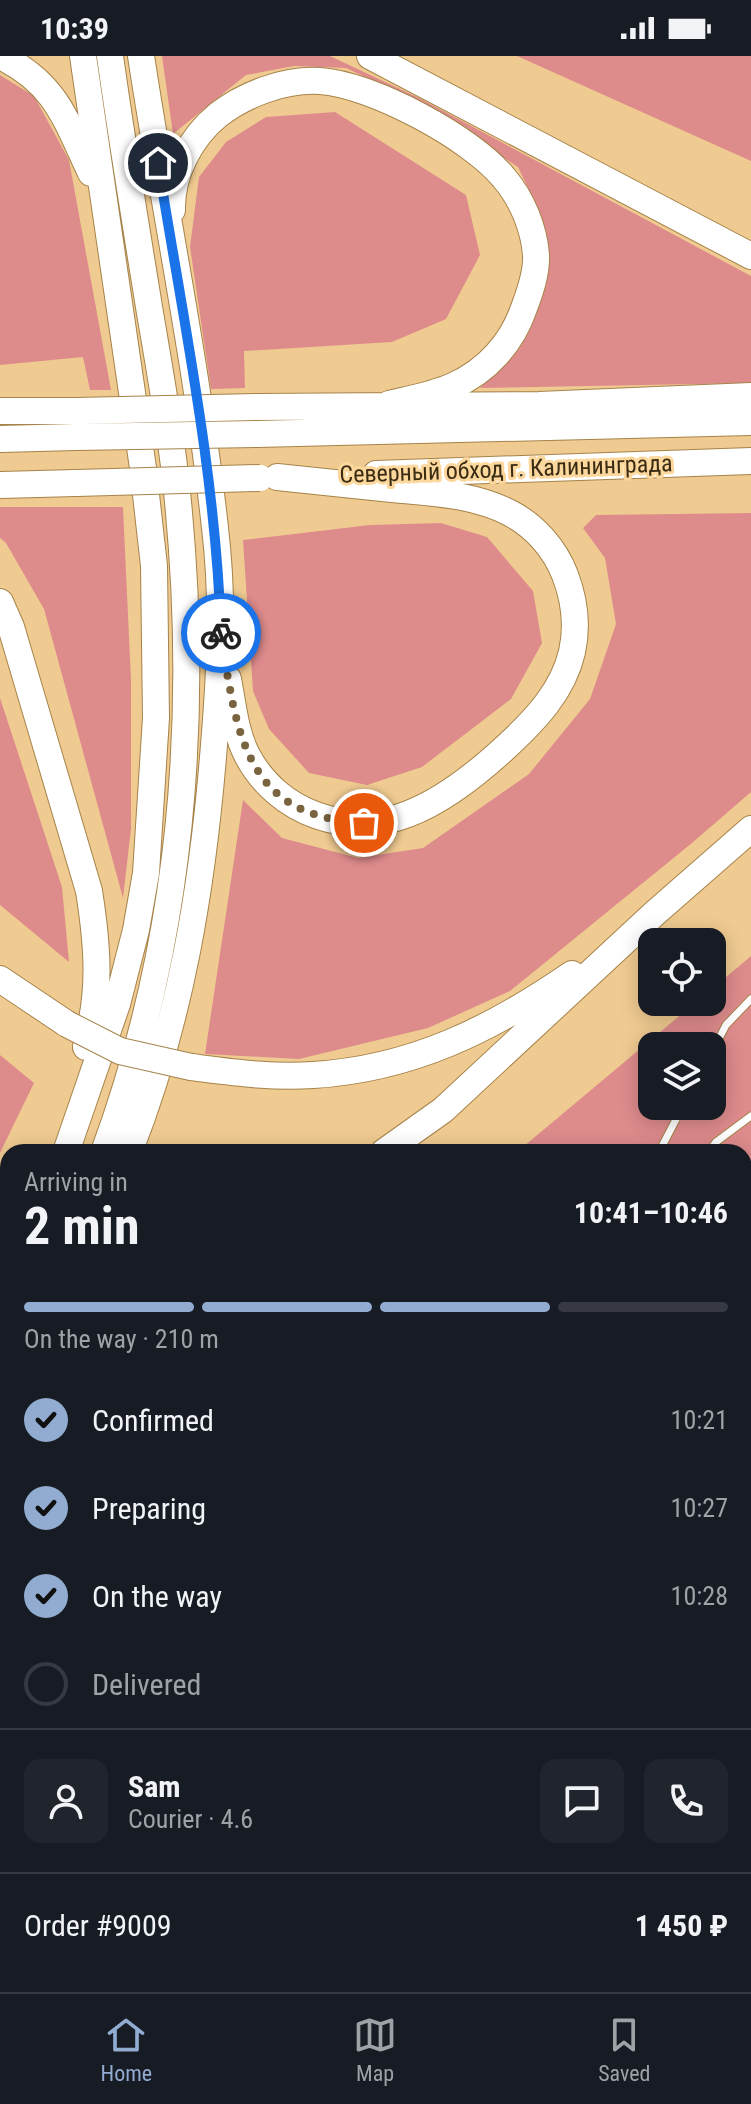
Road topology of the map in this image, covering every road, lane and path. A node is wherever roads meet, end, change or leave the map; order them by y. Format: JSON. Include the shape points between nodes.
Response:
{"nodes":[{"id":1,"x":0,"y":56,"type":"edge"},
{"id":2,"x":83,"y":56,"type":"edge"},
{"id":3,"x":110,"y":56,"type":"edge"},
{"id":4,"x":141,"y":56,"type":"edge"},
{"id":5,"x":370,"y":56,"type":"edge"},
{"id":6,"x":101,"y":195,"type":"junction"},
{"id":7,"x":172,"y":248,"type":"junction"},
{"id":8,"x":751,"y":256,"type":"edge"},
{"id":9,"x":751,"y":396,"type":"edge"},
{"id":10,"x":389,"y":404,"type":"junction"},
{"id":11,"x":0,"y":411,"type":"edge"},
{"id":12,"x":751,"y":422,"type":"edge"},
{"id":13,"x":0,"y":439,"type":"edge"},
{"id":14,"x":751,"y":461,"type":"edge"},
{"id":15,"x":269,"y":478,"type":"junction"},
{"id":16,"x":0,"y":485,"type":"edge"},
{"id":17,"x":0,"y":602,"type":"edge"},
{"id":18,"x":222,"y":643,"type":"junction"},
{"id":19,"x":751,"y":829,"type":"edge"},
{"id":20,"x":640,"y":926,"type":"junction"},
{"id":21,"x":0,"y":979,"type":"edge"},
{"id":22,"x":751,"y":999,"type":"edge"},
{"id":23,"x":722,"y":1032,"type":"edge"},
{"id":24,"x":751,"y":1116,"type":"edge"},
{"id":25,"x":676,"y":1120,"type":"edge"},
{"id":26,"x":66,"y":1144,"type":"edge"},
{"id":27,"x":68,"y":1144,"type":"edge"},
{"id":28,"x":107,"y":1144,"type":"edge"},
{"id":29,"x":132,"y":1144,"type":"edge"},
{"id":30,"x":398,"y":1144,"type":"edge"},
{"id":31,"x":663,"y":1144,"type":"edge"},
{"id":32,"x":715,"y":1144,"type":"edge"}],
"edges":[{"from":1,"to":6,"type":"highway","via":[[31,74],[56,101]]},
{"from":2,"to":6,"type":"highway"},
{"from":3,"to":28,"type":"highway","via":[[172,448],[183,556],[187,682],[182,801],[164,938],[138,1049]]},
{"from":4,"to":7,"type":"highway"},
{"from":5,"to":8,"type":"highway"},
{"from":6,"to":27,"type":"highway","via":[[154,566],[156,718],[148,846],[136,930],[117,1004]]},
{"from":7,"to":10,"type":"highway","via":[[172,198],[194,140],[229,107],[271,89],[318,81],[346,85],[393,104],[470,148],[504,178],[527,217],[537,257],[528,297],[494,360],[452,387]]},
{"from":7,"to":18,"type":"highway","via":[[215,528]]},
{"from":9,"to":10,"type":"highway","via":[[539,405]]},
{"from":10,"to":11,"type":"highway","bridge":true},
{"from":12,"to":13,"type":"highway","bridge":true},
{"from":14,"to":15,"type":"highway","name":"Северный обход г. Калининграда"},
{"from":15,"to":16,"type":"highway","bridge":true},
{"from":15,"to":18,"type":"highway","via":[[475,499],[512,514],[537,532],[562,567],[575,610],[571,654],[563,677],[533,722],[489,762],[427,806],[364,823],[317,817],[296,807],[258,772],[237,725]]},
{"from":17,"to":26,"type":"highway","via":[[81,859],[95,928],[95,1012]]},
{"from":18,"to":29,"type":"highway","via":[[194,919],[170,1032]]},
{"from":19,"to":20,"type":"highway"},
{"from":20,"to":21,"type":"highway","bridge":true,"via":[[528,1004],[472,1034],[431,1051],[313,1075],[191,1067],[120,1051],[67,1024]]},
{"from":20,"to":30,"type":"highway","via":[[443,1110]]},
{"from":22,"to":23,"type":"lane"},
{"from":24,"to":32,"type":"lane"},
{"from":25,"to":31,"type":"lane"}]}
